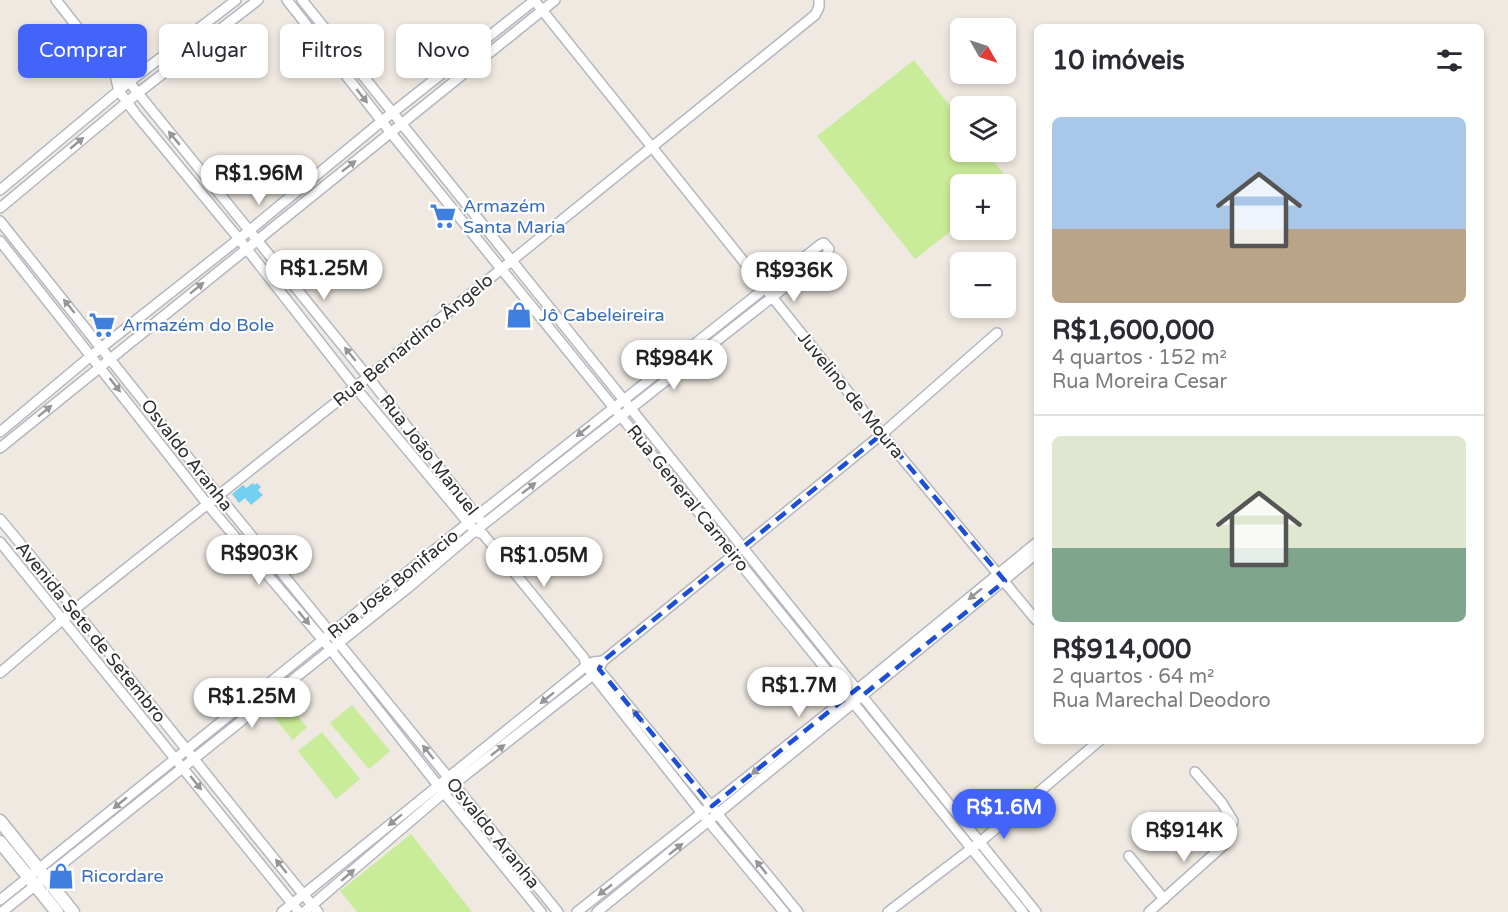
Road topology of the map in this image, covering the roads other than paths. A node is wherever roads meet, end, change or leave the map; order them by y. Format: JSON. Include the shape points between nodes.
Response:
{"nodes":[{"id":1,"x":56,"y":0,"type":"edge"},
{"id":2,"x":236,"y":0,"type":"edge"},
{"id":3,"x":258,"y":0,"type":"edge"},
{"id":4,"x":287,"y":0,"type":"edge"},
{"id":5,"x":302,"y":0,"type":"edge"},
{"id":6,"x":534,"y":0,"type":"edge"},
{"id":7,"x":555,"y":0,"type":"edge"},
{"id":8,"x":819,"y":1,"type":"edge"},
{"id":9,"x":543,"y":11,"type":"junction"},
{"id":10,"x":75,"y":24,"type":"edge"},
{"id":11,"x":205,"y":24,"type":"edge"},
{"id":12,"x":227,"y":24,"type":"edge"},
{"id":13,"x":306,"y":24,"type":"edge"},
{"id":14,"x":321,"y":24,"type":"edge"},
{"id":15,"x":491,"y":35,"type":"edge"},
{"id":16,"x":491,"y":53,"type":"edge"},
{"id":17,"x":159,"y":59,"type":"edge"},
{"id":18,"x":159,"y":77,"type":"edge"},
{"id":19,"x":116,"y":78,"type":"edge"},
{"id":20,"x":121,"y":78,"type":"edge"},
{"id":21,"x":348,"y":78,"type":"edge"},
{"id":22,"x":365,"y":78,"type":"edge"},
{"id":23,"x":437,"y":78,"type":"edge"},
{"id":24,"x":460,"y":78,"type":"edge"},
{"id":25,"x":129,"y":82,"type":"junction"},
{"id":26,"x":119,"y":91,"type":"junction"},
{"id":27,"x":138,"y":93,"type":"junction"},
{"id":28,"x":126,"y":102,"type":"junction"},
{"id":29,"x":393,"y":113,"type":"junction"},
{"id":30,"x":382,"y":121,"type":"junction"},
{"id":31,"x":402,"y":124,"type":"junction"},
{"id":32,"x":391,"y":133,"type":"junction"},
{"id":33,"x":651,"y":146,"type":"junction"},
{"id":34,"x":423,"y":149,"type":"junction"},
{"id":35,"x":47,"y":151,"type":"junction"},
{"id":36,"x":411,"y":159,"type":"junction"},
{"id":37,"x":56,"y":161,"type":"junction"},
{"id":38,"x":206,"y":177,"type":"junction"},
{"id":39,"x":315,"y":177,"type":"junction"},
{"id":40,"x":449,"y":182,"type":"junction"},
{"id":41,"x":195,"y":186,"type":"junction"},
{"id":42,"x":323,"y":186,"type":"junction"},
{"id":43,"x":0,"y":190,"type":"edge"},
{"id":44,"x":437,"y":191,"type":"junction"},
{"id":45,"x":0,"y":208,"type":"edge"},
{"id":46,"x":479,"y":219,"type":"junction"},
{"id":47,"x":0,"y":221,"type":"edge"},
{"id":48,"x":467,"y":228,"type":"junction"},
{"id":49,"x":250,"y":230,"type":"junction"},
{"id":50,"x":239,"y":238,"type":"junction"},
{"id":51,"x":257,"y":239,"type":"junction"},
{"id":52,"x":0,"y":241,"type":"edge"},
{"id":53,"x":246,"y":248,"type":"junction"},
{"id":54,"x":512,"y":260,"type":"junction"},
{"id":55,"x":501,"y":269,"type":"junction"},
{"id":56,"x":296,"y":287,"type":"junction"},
{"id":57,"x":538,"y":292,"type":"junction"},
{"id":58,"x":769,"y":292,"type":"junction"},
{"id":59,"x":170,"y":293,"type":"junction"},
{"id":60,"x":284,"y":296,"type":"junction"},
{"id":61,"x":526,"y":299,"type":"junction"},
{"id":62,"x":178,"y":303,"type":"junction"},
{"id":63,"x":568,"y":331,"type":"junction"},
{"id":64,"x":998,"y":333,"type":"dead end"},
{"id":65,"x":558,"y":338,"type":"junction"},
{"id":66,"x":102,"y":348,"type":"junction"},
{"id":67,"x":92,"y":356,"type":"junction"},
{"id":68,"x":111,"y":358,"type":"junction"},
{"id":69,"x":595,"y":364,"type":"junction"},
{"id":70,"x":100,"y":367,"type":"junction"},
{"id":71,"x":585,"y":371,"type":"junction"},
{"id":72,"x":368,"y":377,"type":"junction"},
{"id":73,"x":354,"y":387,"type":"junction"},
{"id":74,"x":623,"y":400,"type":"junction"},
{"id":75,"x":614,"y":407,"type":"junction"},
{"id":76,"x":630,"y":408,"type":"junction"},
{"id":77,"x":622,"y":416,"type":"junction"},
{"id":78,"x":2,"y":431,"type":"edge"},
{"id":79,"x":882,"y":434,"type":"junction"},
{"id":80,"x":652,"y":435,"type":"junction"},
{"id":81,"x":11,"y":439,"type":"junction"},
{"id":82,"x":642,"y":441,"type":"junction"},
{"id":83,"x":422,"y":447,"type":"junction"},
{"id":84,"x":0,"y":448,"type":"edge"},
{"id":85,"x":412,"y":455,"type":"junction"},
{"id":86,"x":681,"y":471,"type":"junction"},
{"id":87,"x":671,"y":477,"type":"junction"},
{"id":88,"x":219,"y":496,"type":"junction"},
{"id":89,"x":208,"y":505,"type":"junction"},
{"id":90,"x":712,"y":510,"type":"junction"},
{"id":91,"x":702,"y":515,"type":"junction"},
{"id":92,"x":0,"y":519,"type":"edge"},
{"id":93,"x":477,"y":526,"type":"junction"},
{"id":94,"x":0,"y":542,"type":"edge"},
{"id":95,"x":1034,"y":545,"type":"edge"},
{"id":96,"x":743,"y":549,"type":"junction"},
{"id":97,"x":734,"y":554,"type":"junction"},
{"id":98,"x":1034,"y":555,"type":"edge"},
{"id":99,"x":401,"y":577,"type":"junction"},
{"id":100,"x":766,"y":577,"type":"junction"},
{"id":101,"x":1003,"y":578,"type":"junction"},
{"id":102,"x":757,"y":584,"type":"junction"},
{"id":103,"x":409,"y":587,"type":"junction"},
{"id":104,"x":75,"y":609,"type":"junction"},
{"id":105,"x":795,"y":612,"type":"junction"},
{"id":106,"x":1034,"y":617,"type":"edge"},
{"id":107,"x":785,"y":619,"type":"junction"},
{"id":108,"x":63,"y":620,"type":"junction"},
{"id":109,"x":332,"y":634,"type":"junction"},
{"id":110,"x":323,"y":640,"type":"junction"},
{"id":111,"x":339,"y":643,"type":"junction"},
{"id":112,"x":824,"y":646,"type":"junction"},
{"id":113,"x":330,"y":650,"type":"junction"},
{"id":114,"x":813,"y":653,"type":"junction"},
{"id":115,"x":593,"y":665,"type":"junction"},
{"id":116,"x":0,"y":673,"type":"edge"},
{"id":117,"x":860,"y":692,"type":"junction"},
{"id":118,"x":851,"y":700,"type":"junction"},
{"id":119,"x":519,"y":720,"type":"junction"},
{"id":120,"x":887,"y":725,"type":"junction"},
{"id":121,"x":525,"y":728,"type":"junction"},
{"id":122,"x":877,"y":732,"type":"junction"},
{"id":123,"x":658,"y":741,"type":"junction"},
{"id":124,"x":1095,"y":744,"type":"edge"},
{"id":125,"x":650,"y":747,"type":"junction"},
{"id":126,"x":186,"y":751,"type":"junction"},
{"id":127,"x":912,"y":756,"type":"junction"},
{"id":128,"x":193,"y":760,"type":"junction"},
{"id":129,"x":180,"y":763,"type":"junction"},
{"id":130,"x":902,"y":763,"type":"junction"},
{"id":131,"x":1195,"y":772,"type":"dead end"},
{"id":132,"x":451,"y":780,"type":"junction"},
{"id":133,"x":141,"y":786,"type":"junction"},
{"id":134,"x":937,"y":788,"type":"junction"},
{"id":135,"x":441,"y":789,"type":"junction"},
{"id":136,"x":928,"y":795,"type":"junction"},
{"id":137,"x":147,"y":796,"type":"junction"},
{"id":138,"x":715,"y":810,"type":"junction"},
{"id":139,"x":702,"y":813,"type":"junction"},
{"id":140,"x":0,"y":821,"type":"edge"},
{"id":141,"x":710,"y":822,"type":"junction"},
{"id":142,"x":0,"y":842,"type":"edge"},
{"id":143,"x":980,"y":842,"type":"junction"},
{"id":144,"x":972,"y":849,"type":"junction"},
{"id":145,"x":1129,"y":856,"type":"dead end"},
{"id":146,"x":999,"y":866,"type":"junction"},
{"id":147,"x":991,"y":872,"type":"junction"},
{"id":148,"x":36,"y":877,"type":"junction"},
{"id":149,"x":776,"y":884,"type":"junction"},
{"id":150,"x":767,"y":892,"type":"junction"},
{"id":151,"x":303,"y":894,"type":"junction"},
{"id":152,"x":1164,"y":899,"type":"junction"},
{"id":153,"x":0,"y":900,"type":"edge"},
{"id":154,"x":1029,"y":903,"type":"junction"},
{"id":155,"x":292,"y":904,"type":"junction"},
{"id":156,"x":315,"y":909,"type":"edge"},
{"id":157,"x":1022,"y":910,"type":"edge"},
{"id":158,"x":2,"y":912,"type":"edge"},
{"id":159,"x":57,"y":912,"type":"edge"},
{"id":160,"x":73,"y":912,"type":"edge"},
{"id":161,"x":282,"y":912,"type":"edge"},
{"id":162,"x":302,"y":912,"type":"edge"},
{"id":163,"x":541,"y":912,"type":"edge"},
{"id":164,"x":558,"y":912,"type":"edge"},
{"id":165,"x":578,"y":912,"type":"edge"},
{"id":166,"x":597,"y":912,"type":"edge"},
{"id":167,"x":784,"y":912,"type":"edge"},
{"id":168,"x":798,"y":912,"type":"edge"},
{"id":169,"x":888,"y":912,"type":"edge"},
{"id":170,"x":1036,"y":912,"type":"edge"},
{"id":171,"x":1149,"y":912,"type":"edge"}],
"edges":[{"from":1,"to":10,"type":"street","name":"Rua João Manuel"},
{"from":2,"to":11,"type":"street"},
{"from":3,"to":12,"type":"street"},
{"from":4,"to":13,"type":"street","name":"Rua General Carneiro"},
{"from":5,"to":14,"type":"street","name":"Rua General Carneiro"},
{"from":6,"to":9,"type":"street","name":"Juvelino de Moura"},
{"from":6,"to":15,"type":"street"},
{"from":7,"to":9,"type":"street"},
{"from":8,"to":33,"type":"street","name":"Rua Bernardino Ângelo","via":[[815,15]]},
{"from":9,"to":16,"type":"street"},
{"from":9,"to":33,"type":"street","name":"Juvelino de Moura"},
{"from":17,"to":25,"type":"street"},
{"from":18,"to":27,"type":"street"},
{"from":19,"to":26,"type":"street","name":"Rua João Manuel"},
{"from":20,"to":25,"type":"street","name":"Rua João Manuel"},
{"from":21,"to":30,"type":"street","name":"Rua General Carneiro","one_way":true},
{"from":22,"to":29,"type":"street","name":"Rua General Carneiro"},
{"from":23,"to":29,"type":"street"},
{"from":24,"to":31,"type":"street"},
{"from":25,"to":26,"type":"street"},
{"from":25,"to":27,"type":"street","name":"Rua João Manuel"},
{"from":26,"to":28,"type":"street","name":"Rua João Manuel"},
{"from":26,"to":35,"type":"street"},
{"from":27,"to":28,"type":"street"},
{"from":38,"to":27,"type":"street","name":"Rua João Manuel","one_way":true},
{"from":37,"to":28,"type":"street","one_way":true},
{"from":28,"to":41,"type":"street","name":"Rua João Manuel"},
{"from":29,"to":30,"type":"street"},
{"from":29,"to":31,"type":"street","name":"Rua General Carneiro"},
{"from":30,"to":32,"type":"street","name":"Rua General Carneiro"},
{"from":30,"to":39,"type":"street"},
{"from":31,"to":32,"type":"street"},
{"from":31,"to":34,"type":"street","name":"Rua General Carneiro"},
{"from":32,"to":36,"type":"street","name":"Rua General Carneiro"},
{"from":42,"to":32,"type":"street","one_way":true},
{"from":33,"to":54,"type":"street","name":"Rua Bernardino Ângelo"},
{"from":33,"to":58,"type":"street","name":"Juvelino de Moura"},
{"from":34,"to":36,"type":"street"},
{"from":34,"to":40,"type":"street","name":"Rua General Carneiro"},
{"from":35,"to":37,"type":"street"},
{"from":35,"to":43,"type":"street"},
{"from":36,"to":44,"type":"street","name":"Rua General Carneiro"},
{"from":37,"to":45,"type":"street"},
{"from":38,"to":41,"type":"street"},
{"from":38,"to":49,"type":"street","name":"Rua João Manuel"},
{"from":39,"to":42,"type":"street"},
{"from":39,"to":49,"type":"street"},
{"from":40,"to":44,"type":"street"},
{"from":40,"to":46,"type":"street","name":"Rua General Carneiro"},
{"from":41,"to":50,"type":"street","name":"Rua João Manuel"},
{"from":42,"to":51,"type":"street"},
{"from":44,"to":48,"type":"street","name":"Rua General Carneiro"},
{"from":46,"to":48,"type":"street"},
{"from":46,"to":54,"type":"street","name":"Rua General Carneiro"},
{"from":66,"to":47,"type":"street","name":"Osvaldo Aranha","one_way":true},
{"from":48,"to":55,"type":"street","name":"Rua General Carneiro"},
{"from":49,"to":50,"type":"street"},
{"from":49,"to":51,"type":"street","name":"Rua João Manuel"},
{"from":50,"to":53,"type":"street","name":"Rua João Manuel"},
{"from":50,"to":59,"type":"street"},
{"from":51,"to":53,"type":"street"},
{"from":51,"to":56,"type":"street","name":"Rua João Manuel"},
{"from":52,"to":67,"type":"street","name":"Osvaldo Aranha"},
{"from":53,"to":60,"type":"street","name":"Rua João Manuel"},
{"from":62,"to":53,"type":"street","one_way":true},
{"from":54,"to":55,"type":"street","name":"Rua Bernardino Ângelo"},
{"from":54,"to":57,"type":"street","name":"Rua General Carneiro"},
{"from":55,"to":61,"type":"street","name":"Rua General Carneiro"},
{"from":55,"to":72,"type":"street","name":"Rua Bernardino Ângelo"},
{"from":56,"to":60,"type":"street"},
{"from":72,"to":56,"type":"street","name":"Rua João Manuel","one_way":true},
{"from":57,"to":61,"type":"street"},
{"from":57,"to":63,"type":"street","name":"Rua General Carneiro"},
{"from":58,"to":58,"type":"street","name":"Rua José Bonifacio","via":[[827,254],[828,245],[821,244]]},
{"from":58,"to":74,"type":"street","name":"Rua José Bonifacio"},
{"from":58,"to":76,"type":"street","name":"Rua José Bonifacio"},
{"from":58,"to":79,"type":"street","name":"Juvelino de Moura"},
{"from":59,"to":62,"type":"street"},
{"from":59,"to":66,"type":"street"},
{"from":60,"to":73,"type":"street","name":"Rua João Manuel"},
{"from":61,"to":65,"type":"street","name":"Rua General Carneiro"},
{"from":62,"to":68,"type":"street"},
{"from":63,"to":65,"type":"street"},
{"from":63,"to":69,"type":"street","name":"Rua General Carneiro"},
{"from":64,"to":79,"type":"street"},
{"from":65,"to":71,"type":"street","name":"Rua General Carneiro"},
{"from":66,"to":67,"type":"street"},
{"from":66,"to":68,"type":"street","name":"Osvaldo Aranha"},
{"from":67,"to":70,"type":"street","name":"Osvaldo Aranha"},
{"from":67,"to":78,"type":"street"},
{"from":68,"to":70,"type":"street"},
{"from":68,"to":88,"type":"street","name":"Osvaldo Aranha"},
{"from":69,"to":71,"type":"street"},
{"from":69,"to":74,"type":"street","name":"Rua General Carneiro"},
{"from":81,"to":70,"type":"street","one_way":true},
{"from":70,"to":89,"type":"street","name":"Osvaldo Aranha","one_way":true},
{"from":71,"to":75,"type":"street","name":"Rua General Carneiro"},
{"from":72,"to":73,"type":"street","name":"Rua Bernardino Ângelo"},
{"from":72,"to":83,"type":"street","name":"Rua João Manuel"},
{"from":73,"to":85,"type":"street","name":"Rua João Manuel"},
{"from":73,"to":88,"type":"street","name":"Rua Bernardino Ângelo"},
{"from":74,"to":75,"type":"street","name":"Rua José Bonifacio"},
{"from":74,"to":76,"type":"street","name":"Rua General Carneiro"},
{"from":75,"to":77,"type":"street","name":"Rua General Carneiro"},
{"from":75,"to":93,"type":"street","name":"Rua José Bonifacio","one_way":true},
{"from":76,"to":77,"type":"street","name":"Rua José Bonifacio"},
{"from":76,"to":80,"type":"street","name":"Rua General Carneiro"},
{"from":77,"to":82,"type":"street","name":"Rua General Carneiro"},
{"from":93,"to":77,"type":"street","name":"Rua José Bonifacio","one_way":true},
{"from":78,"to":81,"type":"street"},
{"from":79,"to":96,"type":"street"},
{"from":79,"to":101,"type":"street","name":"Juvelino de Moura"},
{"from":80,"to":82,"type":"street"},
{"from":80,"to":86,"type":"street","name":"Rua General Carneiro"},
{"from":81,"to":84,"type":"street"},
{"from":82,"to":87,"type":"street","name":"Rua General Carneiro"},
{"from":83,"to":85,"type":"street"},
{"from":83,"to":93,"type":"street","name":"Rua João Manuel"},
{"from":85,"to":93,"type":"street","name":"Rua João Manuel"},
{"from":86,"to":87,"type":"street"},
{"from":86,"to":90,"type":"street","name":"Rua General Carneiro"},
{"from":87,"to":91,"type":"street","name":"Rua General Carneiro"},
{"from":88,"to":89,"type":"street","name":"Rua Bernardino Ângelo"},
{"from":88,"to":109,"type":"street","name":"Osvaldo Aranha"},
{"from":89,"to":104,"type":"street","name":"Rua Bernardino Ângelo"},
{"from":89,"to":110,"type":"street","name":"Osvaldo Aranha","one_way":true},
{"from":90,"to":91,"type":"street"},
{"from":90,"to":96,"type":"street","name":"Rua General Carneiro"},
{"from":91,"to":97,"type":"street","name":"Rua General Carneiro"},
{"from":92,"to":104,"type":"street","name":"Avenida Sete de Setembro"},
{"from":93,"to":99,"type":"street","name":"Rua José Bonifacio"},
{"from":93,"to":103,"type":"street","name":"Rua José Bonifacio"},
{"from":93,"to":115,"type":"street","name":"Rua João Manuel"},
{"from":94,"to":108,"type":"street","name":"Avenida Sete de Setembro"},
{"from":95,"to":101,"type":"street"},
{"from":96,"to":97,"type":"street"},
{"from":96,"to":100,"type":"street","name":"Rua General Carneiro"},
{"from":97,"to":102,"type":"street","name":"Rua General Carneiro"},
{"from":97,"to":115,"type":"street"},
{"from":98,"to":101,"type":"street"},
{"from":99,"to":103,"type":"street"},
{"from":99,"to":109,"type":"street","name":"Rua José Bonifacio"},
{"from":100,"to":102,"type":"street"},
{"from":100,"to":105,"type":"street","name":"Rua General Carneiro"},
{"from":101,"to":106,"type":"street","name":"Juvelino de Moura"},
{"from":101,"to":117,"type":"street"},
{"from":102,"to":107,"type":"street","name":"Rua General Carneiro"},
{"from":103,"to":111,"type":"street","name":"Rua José Bonifacio"},
{"from":104,"to":108,"type":"street","name":"Rua Bernardino Ângelo"},
{"from":104,"to":126,"type":"street","name":"Avenida Sete de Setembro"},
{"from":105,"to":107,"type":"street"},
{"from":105,"to":112,"type":"street","name":"Rua General Carneiro"},
{"from":107,"to":114,"type":"street","name":"Rua General Carneiro"},
{"from":108,"to":116,"type":"street","name":"Rua Bernardino Ângelo"},
{"from":108,"to":129,"type":"street","name":"Avenida Sete de Setembro"},
{"from":109,"to":110,"type":"street","name":"Rua José Bonifacio"},
{"from":109,"to":111,"type":"street","name":"Osvaldo Aranha"},
{"from":110,"to":113,"type":"street","name":"Osvaldo Aranha"},
{"from":110,"to":126,"type":"street","name":"Rua José Bonifacio"},
{"from":111,"to":113,"type":"street","name":"Rua José Bonifacio"},
{"from":132,"to":111,"type":"street","name":"Osvaldo Aranha","one_way":true},
{"from":112,"to":114,"type":"street"},
{"from":112,"to":117,"type":"street","name":"Rua General Carneiro"},
{"from":113,"to":128,"type":"street","name":"Rua José Bonifacio"},
{"from":113,"to":135,"type":"street","name":"Osvaldo Aranha"},
{"from":114,"to":118,"type":"street","name":"Rua General Carneiro"},
{"from":115,"to":119,"type":"street","one_way":true},
{"from":115,"to":121,"type":"street"},
{"from":123,"to":115,"type":"street","name":"Rua João Manuel","one_way":true},
{"from":115,"to":125,"type":"street","name":"Rua João Manuel"},
{"from":117,"to":118,"type":"street"},
{"from":117,"to":120,"type":"street","name":"Rua General Carneiro"},
{"from":118,"to":122,"type":"street","name":"Rua General Carneiro"},
{"from":118,"to":138,"type":"street"},
{"from":119,"to":121,"type":"street"},
{"from":119,"to":132,"type":"street"},
{"from":120,"to":122,"type":"street"},
{"from":120,"to":127,"type":"street","name":"Rua General Carneiro"},
{"from":132,"to":121,"type":"street","one_way":true},
{"from":122,"to":130,"type":"street","name":"Rua General Carneiro"},
{"from":123,"to":125,"type":"street"},
{"from":123,"to":138,"type":"street","name":"Rua João Manuel"},
{"from":124,"to":143,"type":"street"},
{"from":125,"to":139,"type":"street","name":"Rua João Manuel"},
{"from":126,"to":128,"type":"street","name":"Avenida Sete de Setembro"},
{"from":126,"to":129,"type":"street","name":"Rua José Bonifacio"},
{"from":127,"to":130,"type":"street"},
{"from":127,"to":134,"type":"street","name":"Rua General Carneiro"},
{"from":128,"to":129,"type":"street","name":"Rua José Bonifacio"},
{"from":151,"to":128,"type":"street","name":"Avenida Sete de Setembro","one_way":true},
{"from":129,"to":133,"type":"street","name":"Rua José Bonifacio"},
{"from":129,"to":137,"type":"street","name":"Rua José Bonifacio"},
{"from":129,"to":155,"type":"street","name":"Avenida Sete de Setembro","one_way":true},
{"from":130,"to":136,"type":"street","name":"Rua General Carneiro"},
{"from":131,"to":152,"type":"street","via":[[1233,821],[1224,845]]},
{"from":132,"to":135,"type":"street"},
{"from":132,"to":164,"type":"street","name":"Osvaldo Aranha"},
{"from":133,"to":137,"type":"street"},
{"from":133,"to":148,"type":"street","name":"Rua José Bonifacio","one_way":true},
{"from":134,"to":136,"type":"street"},
{"from":134,"to":143,"type":"street","name":"Rua General Carneiro"},
{"from":135,"to":151,"type":"street","one_way":true},
{"from":156,"to":135,"type":"street","one_way":true},
{"from":135,"to":163,"type":"street","name":"Osvaldo Aranha"},
{"from":136,"to":144,"type":"street","name":"Rua General Carneiro"},
{"from":137,"to":148,"type":"street","name":"Rua José Bonifacio"},
{"from":138,"to":139,"type":"street"},
{"from":138,"to":141,"type":"street"},
{"from":149,"to":138,"type":"street","name":"Rua João Manuel","one_way":true},
{"from":139,"to":141,"type":"street","name":"Rua João Manuel"},
{"from":139,"to":165,"type":"street","one_way":true},
{"from":140,"to":148,"type":"street"},
{"from":141,"to":150,"type":"street","name":"Rua João Manuel"},
{"from":166,"to":141,"type":"street","one_way":true},
{"from":142,"to":148,"type":"street"},
{"from":143,"to":144,"type":"street"},
{"from":143,"to":146,"type":"street","name":"Rua General Carneiro"},
{"from":144,"to":147,"type":"street","name":"Rua General Carneiro"},
{"from":144,"to":169,"type":"street"},
{"from":145,"to":152,"type":"street"},
{"from":146,"to":147,"type":"street"},
{"from":146,"to":154,"type":"street","name":"Rua General Carneiro"},
{"from":147,"to":157,"type":"street","name":"Rua General Carneiro"},
{"from":148,"to":153,"type":"street","name":"Rua José Bonifacio"},
{"from":148,"to":158,"type":"street","name":"Rua José Bonifacio"},
{"from":148,"to":159,"type":"street"},
{"from":148,"to":160,"type":"street"},
{"from":149,"to":150,"type":"street"},
{"from":149,"to":168,"type":"street","name":"Rua João Manuel"},
{"from":150,"to":167,"type":"street","name":"Rua João Manuel"},
{"from":151,"to":155,"type":"street"},
{"from":151,"to":156,"type":"street","name":"Avenida Sete de Setembro"},
{"from":152,"to":171,"type":"street"},
{"from":154,"to":157,"type":"street"},
{"from":154,"to":170,"type":"street","name":"Rua General Carneiro"},
{"from":155,"to":161,"type":"street"},
{"from":155,"to":162,"type":"street","name":"Avenida Sete de Setembro"},
{"from":156,"to":162,"type":"street"}]}
